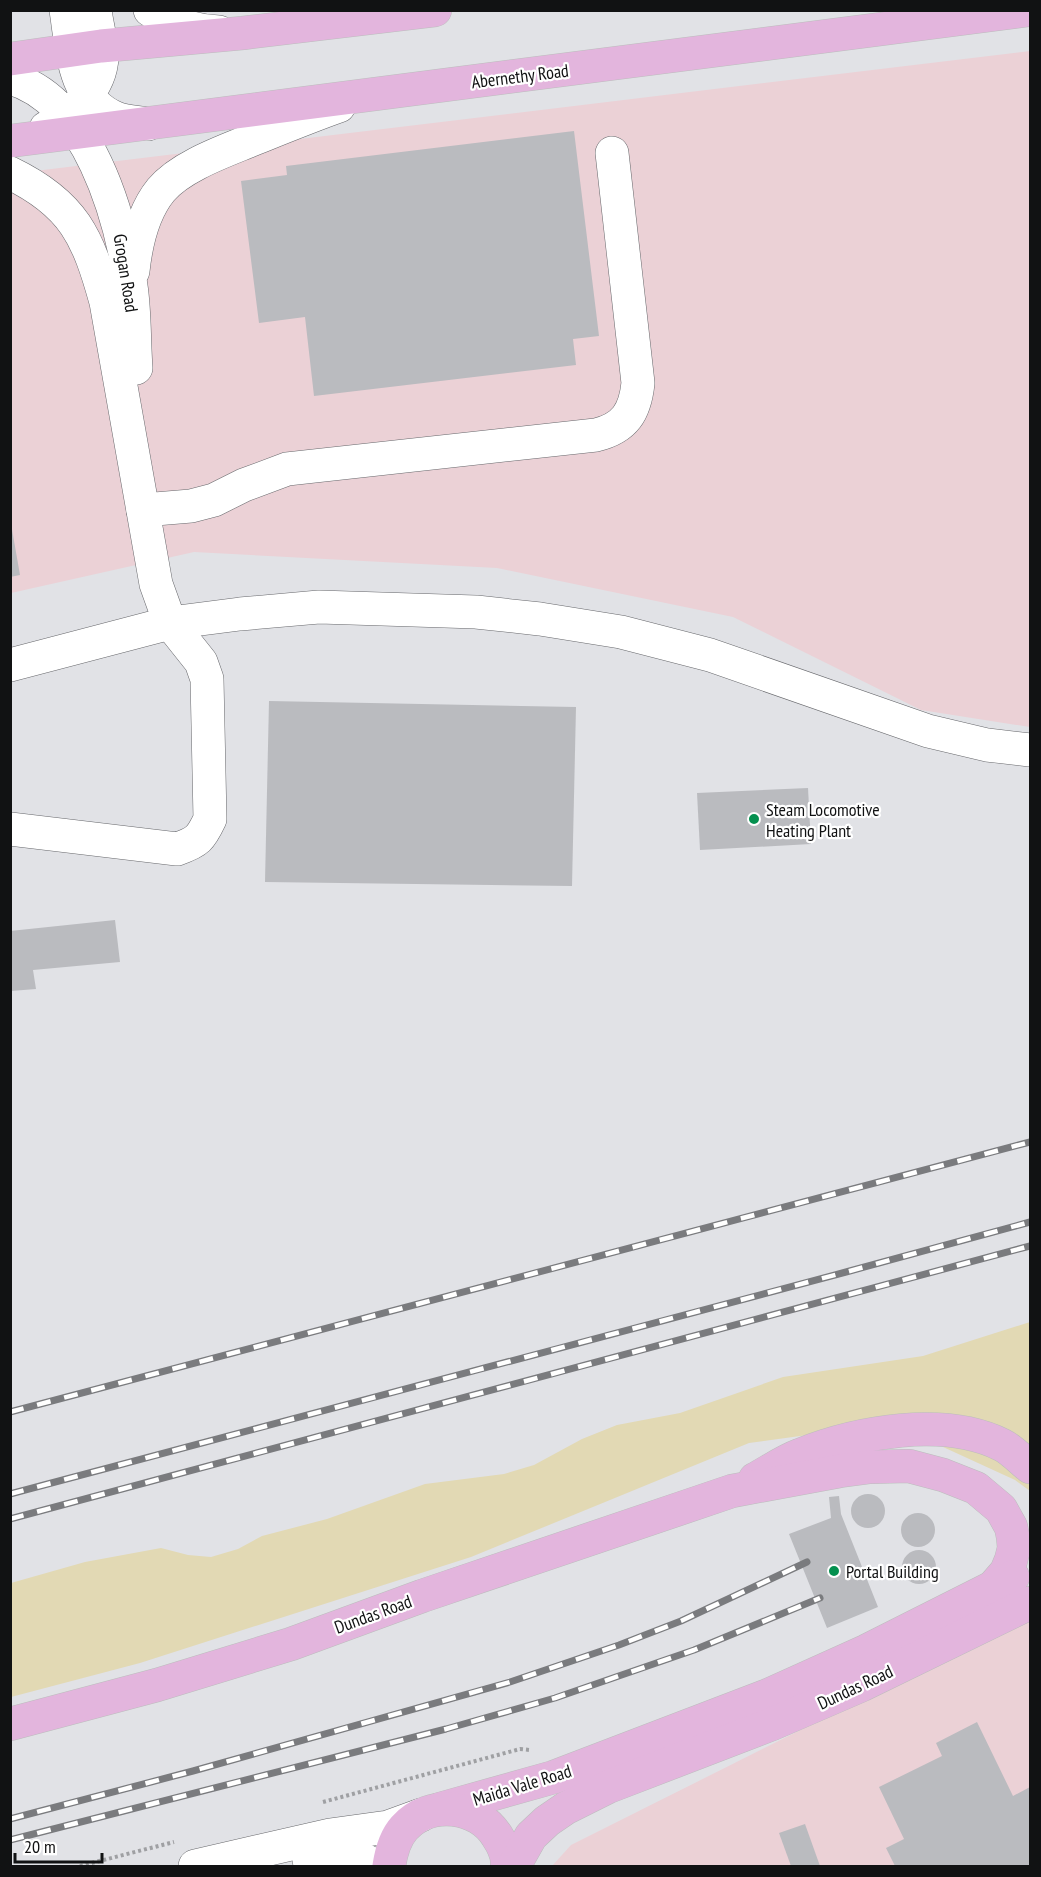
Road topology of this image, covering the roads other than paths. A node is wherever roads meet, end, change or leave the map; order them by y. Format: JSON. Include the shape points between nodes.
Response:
{"nodes":[{"id":1,"x":66,"y":10,"type":"edge"},
{"id":2,"x":95,"y":10,"type":"edge"},
{"id":3,"x":150,"y":10,"type":"edge"},
{"id":4,"x":435,"y":10,"type":"edge"},
{"id":5,"x":1029,"y":10,"type":"edge"},
{"id":6,"x":243,"y":33,"type":"junction"},
{"id":7,"x":86,"y":48,"type":"junction"},
{"id":8,"x":10,"y":59,"type":"edge"},
{"id":9,"x":10,"y":78,"type":"edge"},
{"id":10,"x":375,"y":95,"type":"junction"},
{"id":11,"x":77,"y":115,"type":"junction"},
{"id":12,"x":10,"y":140,"type":"edge"},
{"id":13,"x":612,"y":153,"type":"dead end"},
{"id":14,"x":10,"y":173,"type":"edge"},
{"id":15,"x":132,"y":288,"type":"junction"},
{"id":16,"x":143,"y":510,"type":"junction"},
{"id":17,"x":170,"y":623,"type":"junction"},
{"id":18,"x":10,"y":665,"type":"edge"},
{"id":19,"x":1030,"y":750,"type":"edge"},
{"id":20,"x":10,"y":829,"type":"edge"},
{"id":21,"x":1017,"y":1452,"type":"edge"},
{"id":22,"x":1030,"y":1467,"type":"edge"},
{"id":23,"x":732,"y":1491,"type":"junction"},
{"id":24,"x":1000,"y":1509,"type":"junction"},
{"id":25,"x":1030,"y":1535,"type":"edge"},
{"id":26,"x":1030,"y":1568,"type":"edge"},
{"id":27,"x":993,"y":1587,"type":"junction"},
{"id":28,"x":1030,"y":1603,"type":"edge"},
{"id":29,"x":10,"y":1724,"type":"edge"},
{"id":30,"x":605,"y":1773,"type":"junction"},
{"id":31,"x":430,"y":1812,"type":"junction"},
{"id":32,"x":195,"y":1866,"type":"edge"},
{"id":33,"x":281,"y":1866,"type":"edge"},
{"id":34,"x":374,"y":1866,"type":"edge"},
{"id":35,"x":389,"y":1866,"type":"edge"},
{"id":36,"x":507,"y":1866,"type":"edge"},
{"id":37,"x":514,"y":1866,"type":"edge"}],
"edges":[{"from":1,"to":7,"type":"street"},
{"from":2,"to":7,"type":"street"},
{"from":3,"to":6,"type":"street","via":[[198,31]]},
{"from":4,"to":6,"type":"main road"},
{"from":5,"to":10,"type":"main road","name":"Abernethy Road"},
{"from":6,"to":7,"type":"main road"},
{"from":7,"to":8,"type":"main road"},
{"from":7,"to":11,"type":"street","via":[[77,75]]},
{"from":9,"to":11,"type":"street","name":"Grogan Road"},
{"from":10,"to":11,"type":"main road","name":"Abernethy Road","via":[[148,124]]},
{"from":10,"to":15,"type":"street","via":[[305,117],[203,159],[162,188],[142,225]]},
{"from":11,"to":12,"type":"main road","name":"Abernethy Road"},
{"from":11,"to":15,"type":"street","name":"Grogan Road","via":[[123,241]]},
{"from":13,"to":16,"type":"street","via":[[638,383],[631,412],[612,431],[287,469],[214,500]]},
{"from":14,"to":16,"type":"street","via":[[47,193],[64,210],[78,228],[97,269]]},
{"from":15,"to":16,"type":"street","name":"Grogan Road"},
{"from":16,"to":17,"type":"street","via":[[156,584]]},
{"from":17,"to":18,"type":"street"},
{"from":17,"to":19,"type":"street","via":[[319,607],[476,612],[540,619],[621,632],[710,654],[928,731],[987,746]]},
{"from":17,"to":20,"type":"street","via":[[201,662],[207,680],[210,819],[203,835],[193,844],[177,849]]},
{"from":21,"to":22,"type":"main road","name":"Dundas Road"},
{"from":21,"to":23,"type":"main road","name":"Dundas Road","via":[[980,1436],[900,1430],[859,1437],[799,1455]]},
{"from":23,"to":24,"type":"main road","name":"Dundas Road","via":[[840,1471],[909,1466],[976,1488]]},
{"from":23,"to":29,"type":"main road","name":"Dundas Road","via":[[291,1644]]},
{"from":24,"to":25,"type":"main road","name":"Dundas Road"},
{"from":24,"to":27,"type":"main road","name":"Dundas Road","via":[[1011,1527],[1014,1548],[1006,1572]]},
{"from":26,"to":27,"type":"main road","name":"Dundas Road"},
{"from":27,"to":30,"type":"main road","name":"Dundas Road"},
{"from":28,"to":30,"type":"main road","name":"Dundas Road","via":[[772,1724]]},
{"from":30,"to":31,"type":"main road","name":"Maida Vale Road","via":[[554,1777]]},
{"from":30,"to":37,"type":"main road","name":"Maida Vale Road","via":[[531,1836]]},
{"from":31,"to":32,"type":"street","via":[[388,1827],[330,1835]]},
{"from":31,"to":35,"type":"main road","name":"Maida Vale Road","via":[[405,1828],[394,1845]]},
{"from":31,"to":36,"type":"main road","name":"Maida Vale Road","via":[[462,1810],[478,1816],[493,1828],[503,1844]]},
{"from":33,"to":34,"type":"street","via":[[351,1854]]}]}
